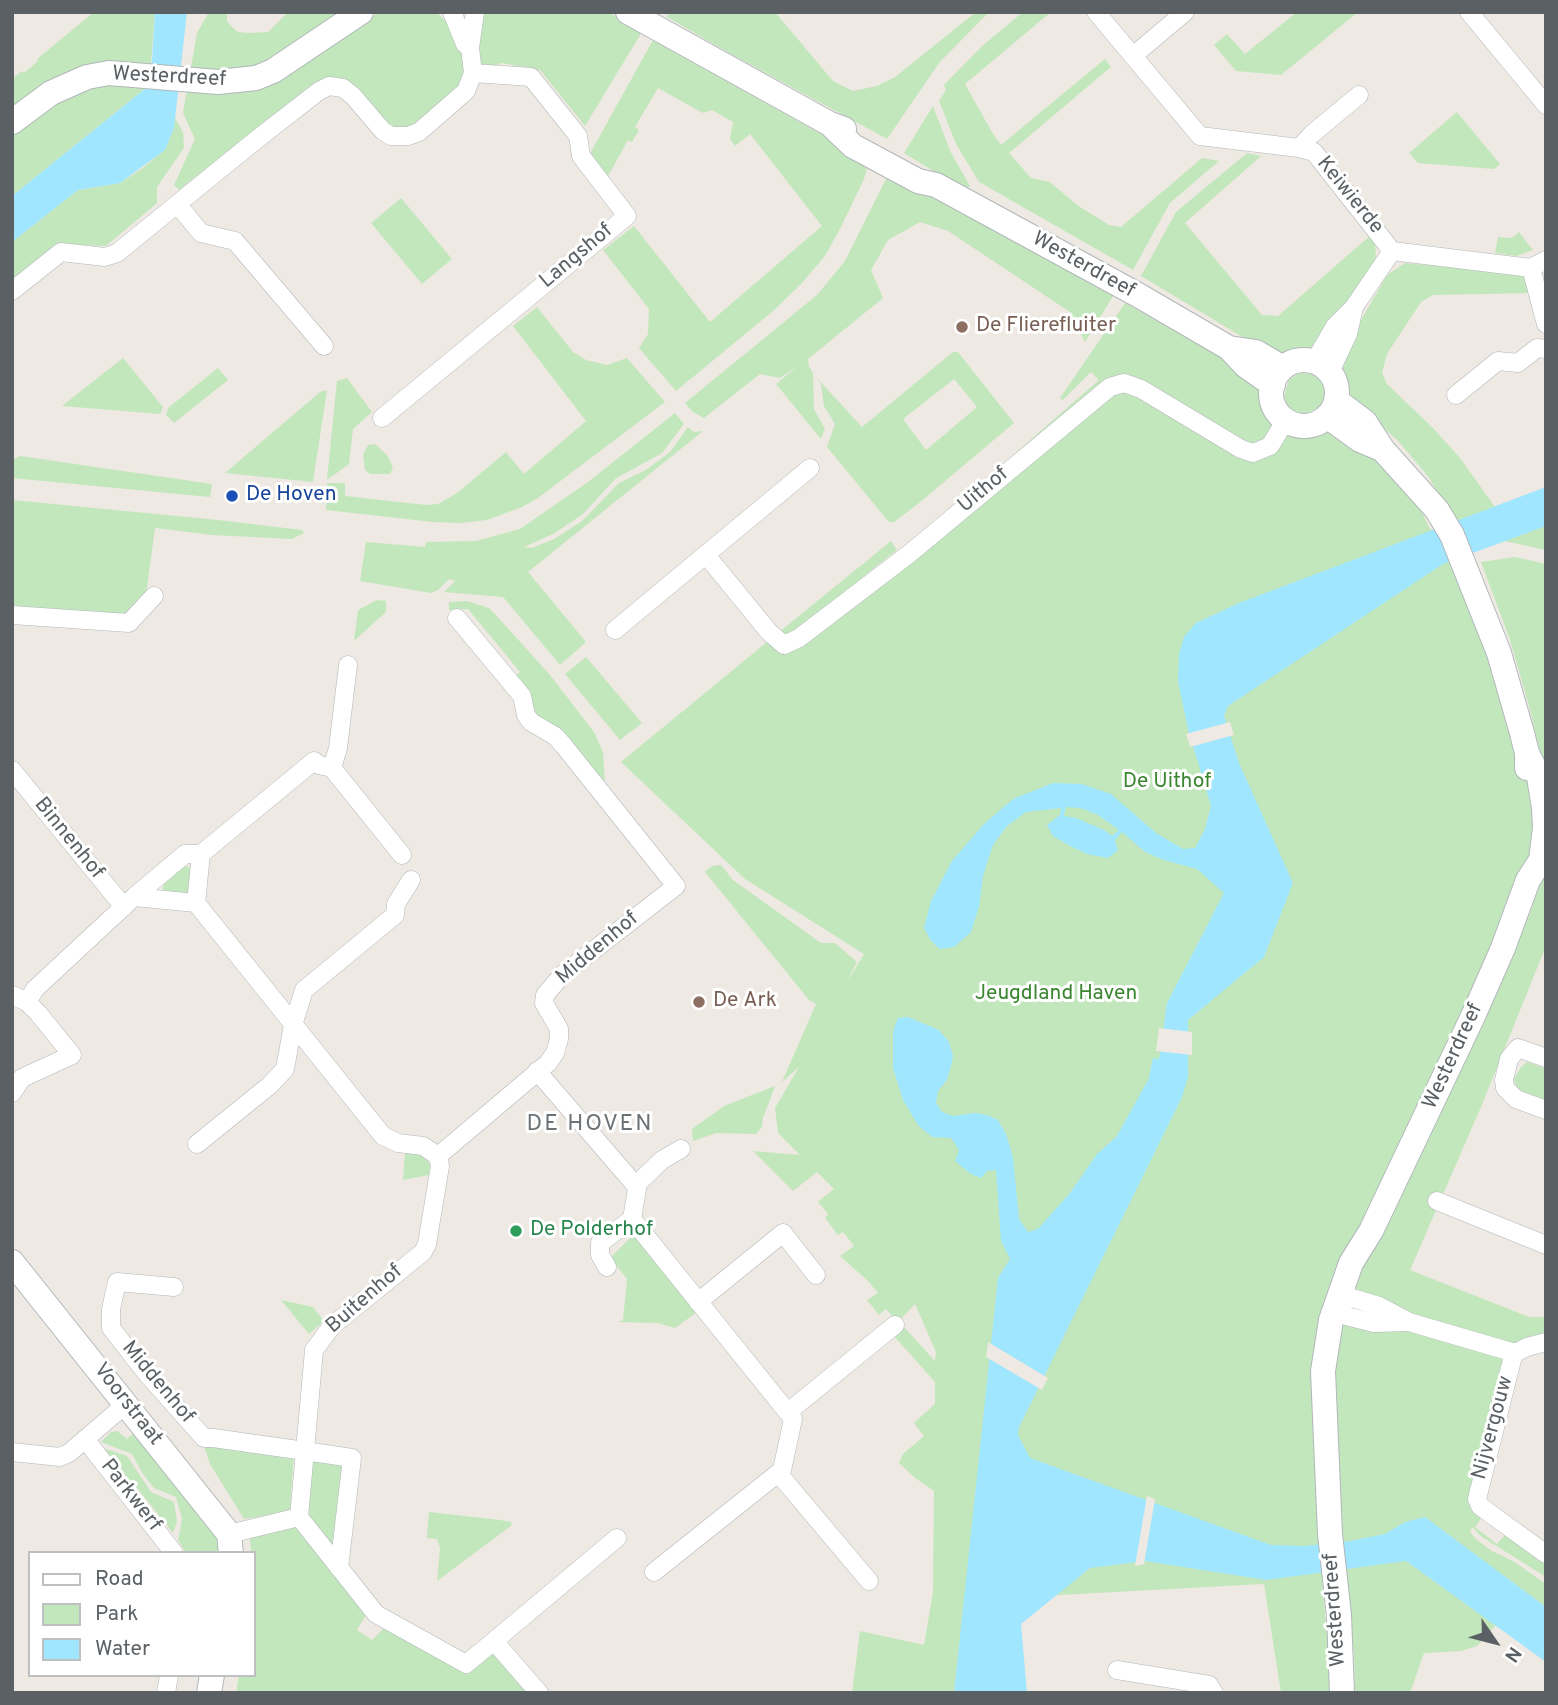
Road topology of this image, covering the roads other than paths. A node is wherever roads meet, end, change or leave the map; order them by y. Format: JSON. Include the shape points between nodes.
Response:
{"nodes":[{"id":1,"x":361,"y":12,"type":"edge"},
{"id":2,"x":452,"y":12,"type":"edge"},
{"id":3,"x":475,"y":12,"type":"edge"},
{"id":4,"x":628,"y":12,"type":"edge"},
{"id":5,"x":1096,"y":12,"type":"edge"},
{"id":6,"x":1185,"y":12,"type":"edge"},
{"id":7,"x":1469,"y":12,"type":"edge"},
{"id":8,"x":470,"y":48,"type":"junction"},
{"id":9,"x":1133,"y":56,"type":"junction"},
{"id":10,"x":473,"y":73,"type":"junction"},
{"id":11,"x":1359,"y":94,"type":"dead end"},
{"id":12,"x":1546,"y":105,"type":"edge"},
{"id":13,"x":12,"y":122,"type":"edge"},
{"id":14,"x":1299,"y":148,"type":"junction"},
{"id":15,"x":178,"y":205,"type":"junction"},
{"id":16,"x":1392,"y":251,"type":"junction"},
{"id":17,"x":1539,"y":264,"type":"edge"},
{"id":18,"x":12,"y":291,"type":"edge"},
{"id":19,"x":1546,"y":324,"type":"edge"},
{"id":20,"x":324,"y":346,"type":"dead end"},
{"id":21,"x":1546,"y":349,"type":"edge"},
{"id":22,"x":1322,"y":367,"type":"junction"},
{"id":23,"x":1278,"y":377,"type":"junction"},
{"id":24,"x":1456,"y":395,"type":"dead end"},
{"id":25,"x":1331,"y":408,"type":"junction"},
{"id":26,"x":382,"y":418,"type":"dead end"},
{"id":27,"x":1286,"y":420,"type":"junction"},
{"id":28,"x":810,"y":468,"type":"dead end"},
{"id":29,"x":706,"y":555,"type":"junction"},
{"id":30,"x":154,"y":596,"type":"dead end"},
{"id":31,"x":12,"y":615,"type":"edge"},
{"id":32,"x":457,"y":618,"type":"dead end"},
{"id":33,"x":615,"y":629,"type":"dead end"},
{"id":34,"x":348,"y":665,"type":"dead end"},
{"id":35,"x":338,"y":748,"type":"junction"},
{"id":36,"x":314,"y":761,"type":"junction"},
{"id":37,"x":332,"y":768,"type":"junction"},
{"id":38,"x":12,"y":770,"type":"edge"},
{"id":39,"x":1542,"y":818,"type":"edge"},
{"id":40,"x":201,"y":855,"type":"junction"},
{"id":41,"x":402,"y":855,"type":"dead end"},
{"id":42,"x":411,"y":880,"type":"dead end"},
{"id":43,"x":129,"y":902,"type":"junction"},
{"id":44,"x":196,"y":903,"type":"junction"},
{"id":45,"x":19,"y":999,"type":"edge"},
{"id":46,"x":293,"y":1025,"type":"junction"},
{"id":47,"x":1546,"y":1058,"type":"edge"},
{"id":48,"x":537,"y":1071,"type":"junction"},
{"id":49,"x":12,"y":1093,"type":"edge"},
{"id":50,"x":1546,"y":1110,"type":"edge"},
{"id":51,"x":197,"y":1144,"type":"dead end"},
{"id":52,"x":681,"y":1149,"type":"dead end"},
{"id":53,"x":438,"y":1156,"type":"junction"},
{"id":54,"x":636,"y":1186,"type":"junction"},
{"id":55,"x":1437,"y":1201,"type":"dead end"},
{"id":56,"x":632,"y":1219,"type":"junction"},
{"id":57,"x":1546,"y":1245,"type":"edge"},
{"id":58,"x":12,"y":1262,"type":"edge"},
{"id":59,"x":607,"y":1267,"type":"dead end"},
{"id":60,"x":816,"y":1275,"type":"dead end"},
{"id":61,"x":174,"y":1287,"type":"dead end"},
{"id":62,"x":698,"y":1302,"type":"junction"},
{"id":63,"x":1345,"y":1306,"type":"junction"},
{"id":64,"x":895,"y":1325,"type":"dead end"},
{"id":65,"x":1546,"y":1342,"type":"edge"},
{"id":66,"x":1514,"y":1352,"type":"junction"},
{"id":67,"x":127,"y":1404,"type":"junction"},
{"id":68,"x":788,"y":1412,"type":"junction"},
{"id":69,"x":85,"y":1439,"type":"junction"},
{"id":70,"x":305,"y":1451,"type":"junction"},
{"id":71,"x":12,"y":1452,"type":"edge"},
{"id":72,"x":778,"y":1473,"type":"junction"},
{"id":73,"x":299,"y":1517,"type":"junction"},
{"id":74,"x":617,"y":1538,"type":"dead end"},
{"id":75,"x":230,"y":1544,"type":"edge"},
{"id":76,"x":172,"y":1551,"type":"edge"},
{"id":77,"x":1546,"y":1554,"type":"edge"},
{"id":78,"x":339,"y":1568,"type":"junction"},
{"id":79,"x":654,"y":1572,"type":"dead end"},
{"id":80,"x":869,"y":1581,"type":"dead end"},
{"id":81,"x":494,"y":1641,"type":"junction"},
{"id":82,"x":1117,"y":1670,"type":"dead end"},
{"id":83,"x":539,"y":1693,"type":"edge"},
{"id":84,"x":1214,"y":1693,"type":"edge"},
{"id":85,"x":1342,"y":1693,"type":"edge"}],
"edges":[{"from":1,"to":13,"type":"main road","name":"Westerdreef","via":[[256,78],[218,82],[109,74],[88,77],[51,93]]},
{"from":2,"to":8,"type":"street"},
{"from":3,"to":8,"type":"street"},
{"from":4,"to":23,"type":"main road","name":"Westerdreef","via":[[830,124],[853,146],[918,181],[936,185],[1229,348],[1256,352]]},
{"from":5,"to":9,"type":"street","name":"Keiwierde"},
{"from":6,"to":9,"type":"street"},
{"from":7,"to":12,"type":"street"},
{"from":8,"to":10,"type":"street"},
{"from":9,"to":14,"type":"street","name":"Keiwierde","via":[[1200,136]]},
{"from":10,"to":15,"type":"street","via":[[466,91],[433,122],[408,136],[383,131],[353,96],[343,88],[329,86],[256,139]]},
{"from":10,"to":26,"type":"street","name":"Langshof","via":[[531,77],[578,136],[581,156],[627,216]]},
{"from":11,"to":14,"type":"street","name":"Keiwierde"},
{"from":14,"to":16,"type":"street","name":"Keiwierde","via":[[1314,152]]},
{"from":15,"to":18,"type":"street","via":[[117,253],[105,257],[61,252]]},
{"from":15,"to":20,"type":"street","via":[[201,233],[235,241]]},
{"from":16,"to":17,"type":"street","name":"Keiwierde"},
{"from":16,"to":22,"type":"street","name":"Keiwierde","via":[[1354,307],[1348,334]]},
{"from":17,"to":19,"type":"street","name":"Keiwierde"},
{"from":21,"to":24,"type":"street","via":[[1537,348],[1518,363],[1498,361]]},
{"from":22,"to":23,"type":"main road","via":[[1298,361]]},
{"from":22,"to":25,"type":"main road","via":[[1337,390]]},
{"from":23,"to":27,"type":"main road","via":[[1274,405]]},
{"from":25,"to":27,"type":"main road","via":[[1320,422],[1303,426]]},
{"from":25,"to":39,"type":"main road","name":"Westerdreef","via":[[1365,422],[1452,535],[1499,653],[1527,753],[1539,777]]},
{"from":27,"to":29,"type":"street","name":"Uithof","via":[[1270,446],[1253,453],[1141,389],[1124,383],[1110,387],[909,554],[791,644],[777,640]]},
{"from":28,"to":29,"type":"street"},
{"from":29,"to":33,"type":"street"},
{"from":30,"to":31,"type":"street","via":[[129,623]]},
{"from":32,"to":48,"type":"street","name":"Middenhof","via":[[522,696],[531,722],[564,746],[676,886],[563,974],[545,995],[559,1039],[555,1053]]},
{"from":34,"to":35,"type":"street"},
{"from":35,"to":36,"type":"street","via":[[329,748]]},
{"from":35,"to":37,"type":"street"},
{"from":36,"to":37,"type":"street"},
{"from":36,"to":40,"type":"street"},
{"from":37,"to":41,"type":"street"},
{"from":38,"to":43,"type":"street","name":"Binnenhof"},
{"from":39,"to":63,"type":"main road","name":"Westerdreef","via":[[1528,880],[1503,948],[1371,1231],[1351,1263]]},
{"from":40,"to":43,"type":"street","via":[[185,854]]},
{"from":40,"to":44,"type":"street"},
{"from":42,"to":46,"type":"street","via":[[396,904],[395,915],[304,990]]},
{"from":43,"to":44,"type":"street"},
{"from":43,"to":45,"type":"street"},
{"from":44,"to":46,"type":"street"},
{"from":45,"to":49,"type":"street","via":[[38,1013],[72,1055],[22,1078]]},
{"from":46,"to":51,"type":"street","via":[[285,1069]]},
{"from":46,"to":53,"type":"street","via":[[383,1136],[423,1146]]},
{"from":47,"to":50,"type":"street","via":[[1518,1048],[1509,1059],[1504,1080],[1516,1099]]},
{"from":48,"to":53,"type":"street","name":"Middenhof"},
{"from":48,"to":54,"type":"street"},
{"from":52,"to":54,"type":"street","via":[[662,1160]]},
{"from":53,"to":70,"type":"street","name":"Buitenhof","via":[[440,1166],[423,1252],[332,1326],[314,1350]]},
{"from":54,"to":56,"type":"street"},
{"from":55,"to":57,"type":"street"},
{"from":56,"to":59,"type":"street","via":[[600,1244]]},
{"from":56,"to":62,"type":"street"},
{"from":58,"to":67,"type":"main road","name":"Voorstraat"},
{"from":60,"to":62,"type":"street","via":[[783,1233]]},
{"from":61,"to":70,"type":"street","name":"Middenhof","via":[[117,1282],[111,1328],[147,1374],[204,1438]]},
{"from":62,"to":68,"type":"street"},
{"from":63,"to":66,"type":"street","name":"Nijvergouw","via":[[1374,1323],[1409,1322]]},
{"from":63,"to":85,"type":"main road","name":"Westerdreef","via":[[1323,1371]]},
{"from":64,"to":68,"type":"street"},
{"from":65,"to":66,"type":"street","name":"Nijvergouw"},
{"from":66,"to":77,"type":"street","name":"Nijvergouw","via":[[1477,1499],[1480,1506]]},
{"from":67,"to":69,"type":"street","name":"Parkwerf"},
{"from":67,"to":75,"type":"main road","name":"Voorstraat"},
{"from":68,"to":72,"type":"street","via":[[793,1419]]},
{"from":69,"to":71,"type":"street","name":"Parkwerf","via":[[61,1457]]},
{"from":69,"to":76,"type":"street","name":"Parkwerf"},
{"from":70,"to":73,"type":"street","name":"Buitenhof"},
{"from":70,"to":78,"type":"street","via":[[352,1458]]},
{"from":72,"to":79,"type":"street"},
{"from":72,"to":80,"type":"street"},
{"from":73,"to":75,"type":"street"},
{"from":73,"to":78,"type":"street"},
{"from":74,"to":81,"type":"street"},
{"from":78,"to":81,"type":"street","via":[[376,1614],[466,1664]]},
{"from":81,"to":83,"type":"street"},
{"from":82,"to":84,"type":"street","via":[[1209,1685]]}]}
